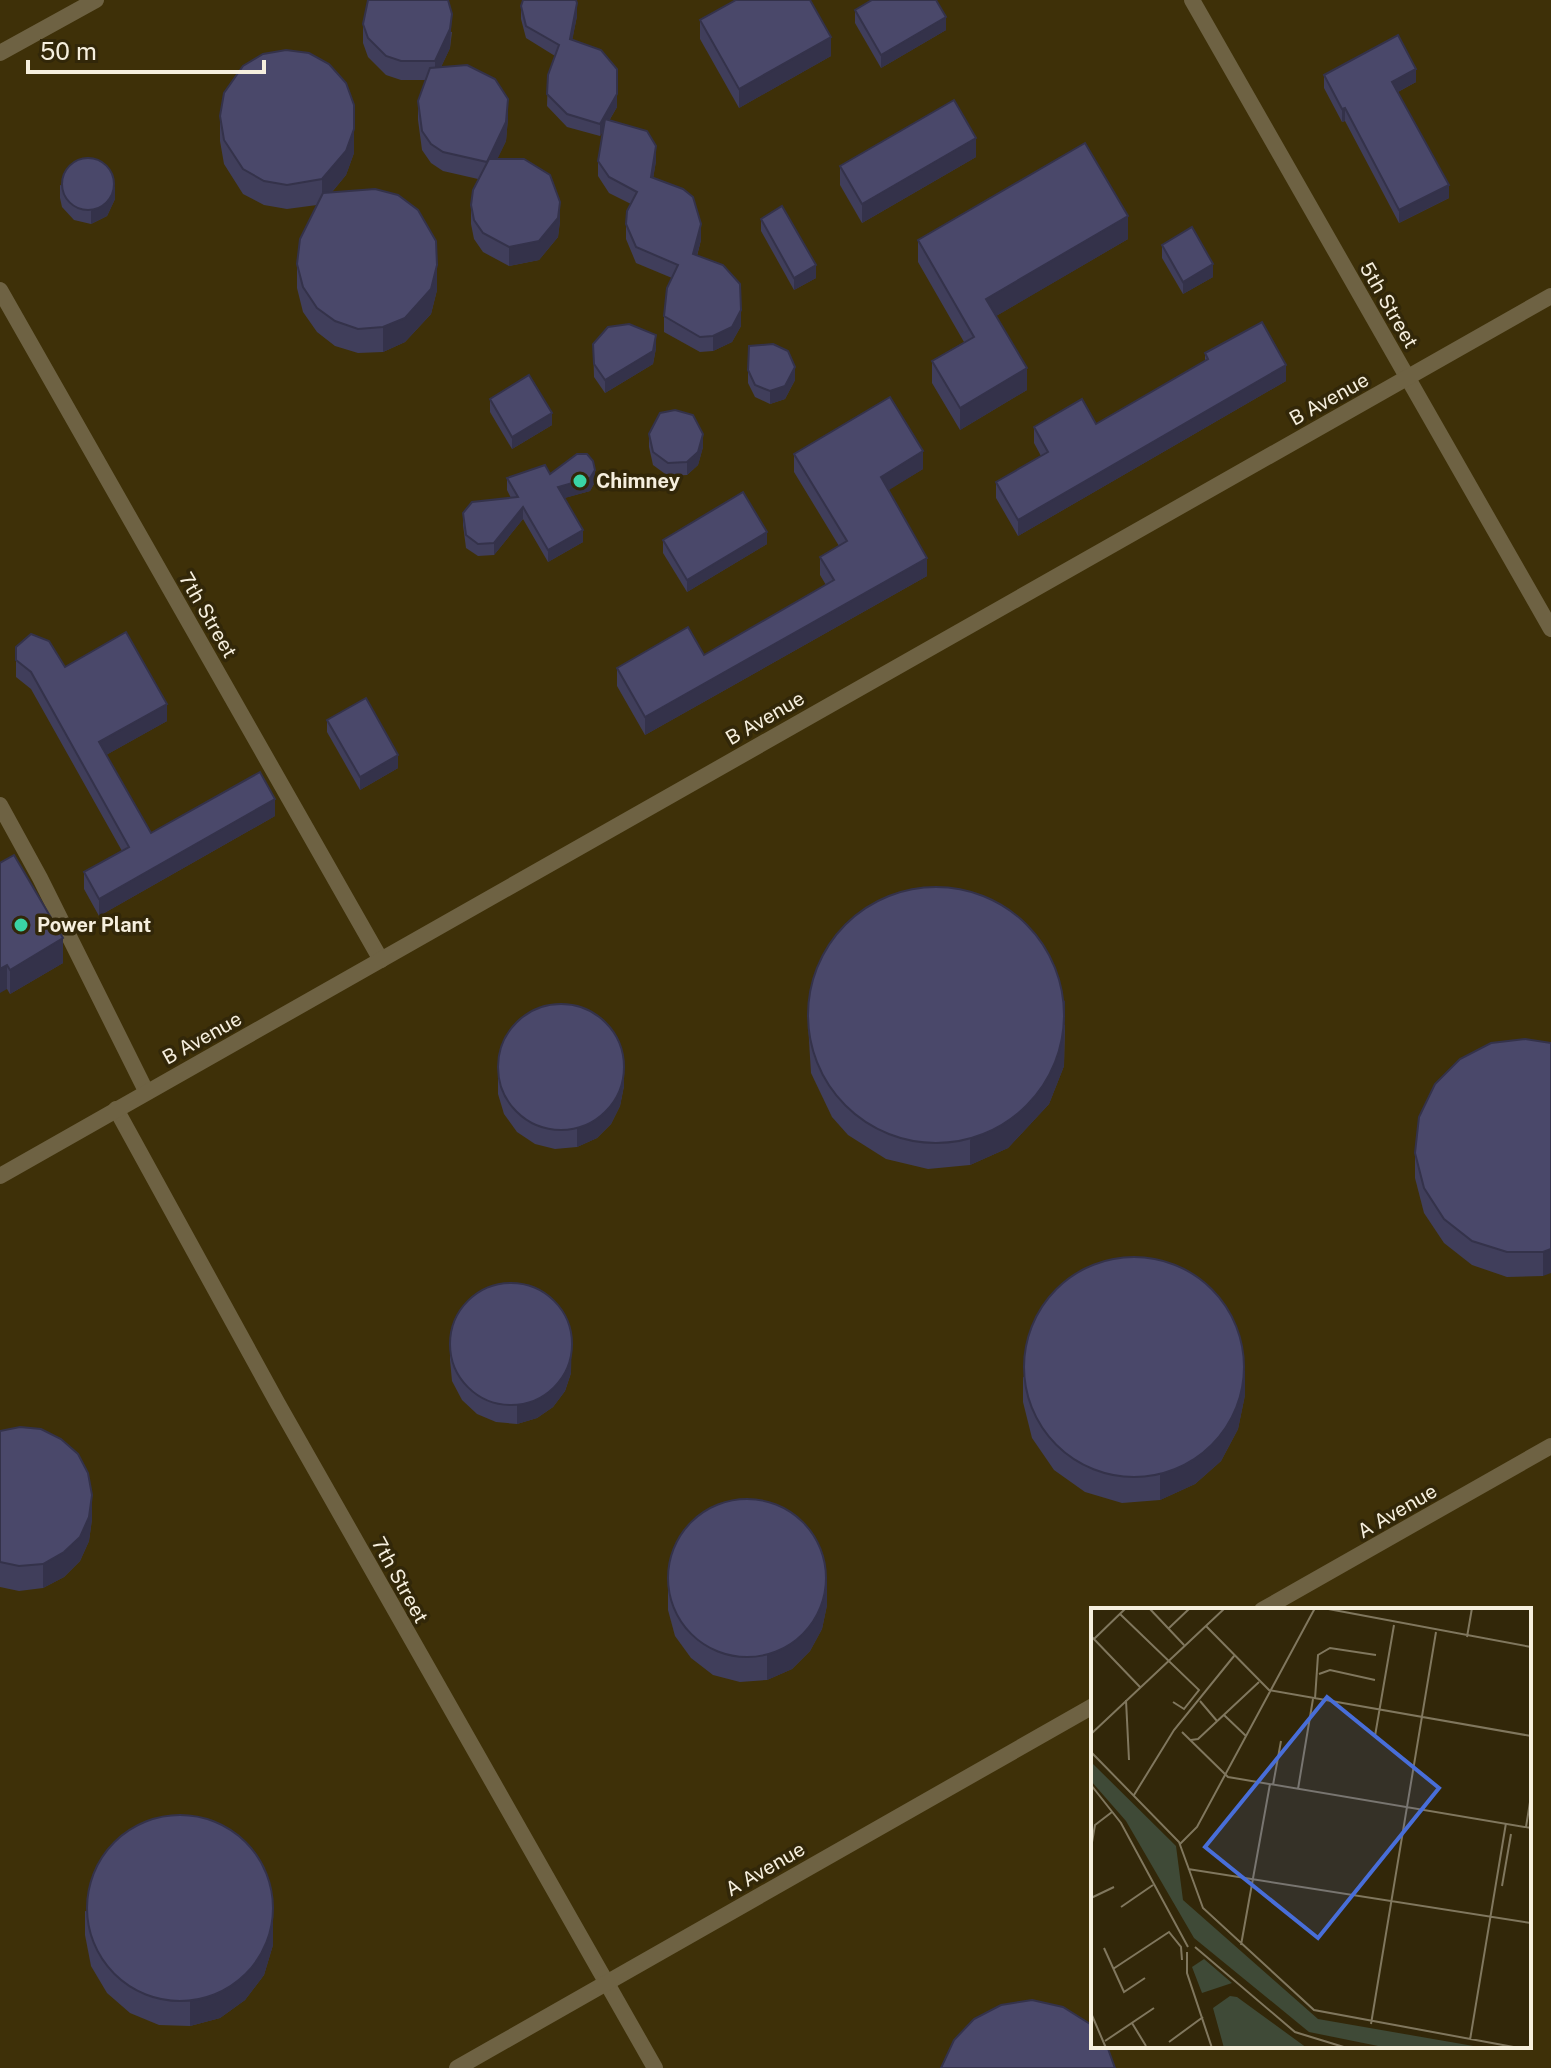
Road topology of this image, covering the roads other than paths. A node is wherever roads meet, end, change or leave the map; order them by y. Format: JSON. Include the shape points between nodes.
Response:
{"nodes":[{"id":1,"x":96,"y":0,"type":"edge"},
{"id":2,"x":1192,"y":0,"type":"edge"},
{"id":3,"x":0,"y":53,"type":"edge"},
{"id":4,"x":0,"y":290,"type":"edge"},
{"id":5,"x":1551,"y":296,"type":"edge"},
{"id":6,"x":1408,"y":377,"type":"junction"},
{"id":7,"x":1551,"y":629,"type":"edge"},
{"id":8,"x":0,"y":805,"type":"edge"},
{"id":9,"x":381,"y":960,"type":"junction"},
{"id":10,"x":146,"y":1091,"type":"junction"},
{"id":11,"x":116,"y":1109,"type":"junction"},
{"id":12,"x":0,"y":1176,"type":"edge"},
{"id":13,"x":1551,"y":1446,"type":"edge"},
{"id":14,"x":1266,"y":1608,"type":"edge"},
{"id":15,"x":1091,"y":1707,"type":"edge"},
{"id":16,"x":605,"y":1982,"type":"junction"},
{"id":17,"x":457,"y":2068,"type":"edge"},
{"id":18,"x":655,"y":2068,"type":"edge"}],
"edges":[{"from":1,"to":3,"type":"lane"},
{"from":2,"to":6,"type":"lane","name":"5th Street"},
{"from":4,"to":9,"type":"lane","name":"7th Street"},
{"from":5,"to":6,"type":"lane","name":"B Avenue"},
{"from":6,"to":7,"type":"lane","name":"5th Street"},
{"from":6,"to":9,"type":"lane","name":"B Avenue"},
{"from":8,"to":10,"type":"lane"},
{"from":9,"to":10,"type":"lane","name":"B Avenue"},
{"from":10,"to":11,"type":"lane","name":"B Avenue"},
{"from":11,"to":12,"type":"lane","name":"B Avenue"},
{"from":11,"to":16,"type":"lane","name":"7th Street"},
{"from":13,"to":14,"type":"lane","name":"A Avenue"},
{"from":15,"to":16,"type":"lane","name":"A Avenue"},
{"from":16,"to":17,"type":"lane","name":"A Avenue"},
{"from":16,"to":18,"type":"lane","name":"7th Street"}]}
